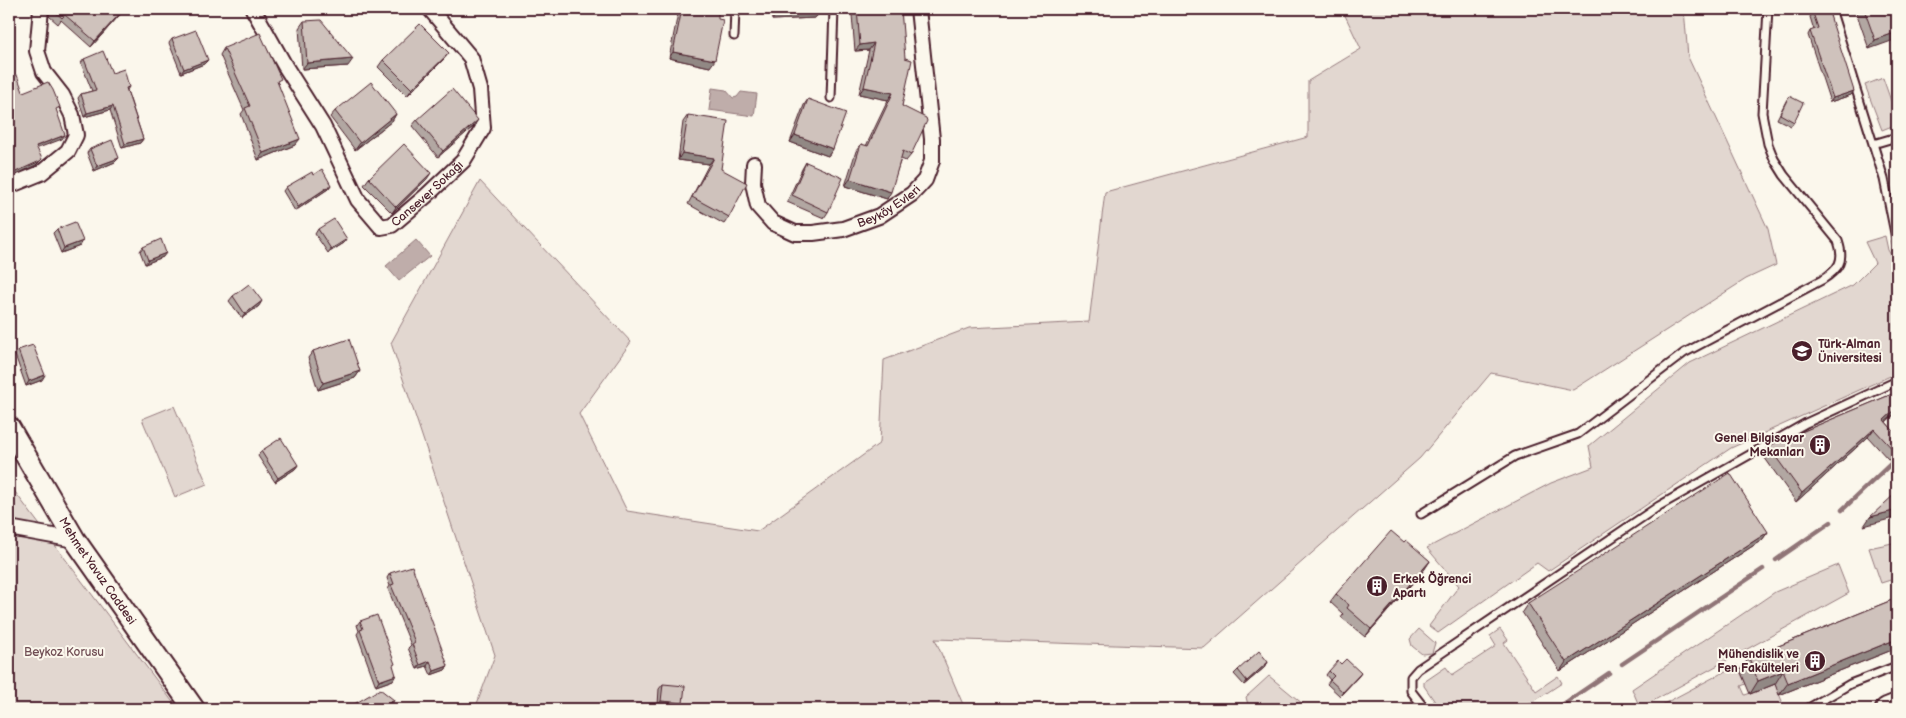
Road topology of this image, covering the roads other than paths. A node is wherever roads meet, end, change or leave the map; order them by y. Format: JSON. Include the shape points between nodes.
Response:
{"nodes":[{"id":1,"x":40,"y":9,"type":"edge"},
{"id":2,"x":254,"y":9,"type":"edge"},
{"id":3,"x":430,"y":9,"type":"edge"},
{"id":4,"x":735,"y":9,"type":"edge"},
{"id":5,"x":834,"y":9,"type":"edge"},
{"id":6,"x":918,"y":9,"type":"edge"},
{"id":7,"x":1768,"y":9,"type":"edge"},
{"id":8,"x":1831,"y":9,"type":"edge"},
{"id":9,"x":734,"y":36,"type":"dead end"},
{"id":10,"x":831,"y":98,"type":"dead end"},
{"id":11,"x":1897,"y":137,"type":"edge"},
{"id":12,"x":1873,"y":144,"type":"junction"},
{"id":13,"x":754,"y":164,"type":"dead end"},
{"id":14,"x":9,"y":186,"type":"edge"},
{"id":15,"x":1897,"y":242,"type":"edge"},
{"id":16,"x":1897,"y":381,"type":"edge"},
{"id":17,"x":9,"y":427,"type":"edge"},
{"id":18,"x":1421,"y":514,"type":"dead end"},
{"id":19,"x":9,"y":528,"type":"edge"},
{"id":20,"x":76,"y":540,"type":"junction"},
{"id":21,"x":1897,"y":666,"type":"edge"},
{"id":22,"x":1897,"y":705,"type":"edge"},
{"id":23,"x":194,"y":709,"type":"edge"},
{"id":24,"x":1424,"y":709,"type":"edge"},
{"id":25,"x":1807,"y":709,"type":"edge"},
{"id":26,"x":1887,"y":709,"type":"edge"}],
"edges":[{"from":1,"to":14,"type":"street","via":[[37,51],[44,72],[62,95],[72,115],[76,135],[68,151],[41,173]]},
{"from":2,"to":3,"type":"street","name":"Cansever Sokağı","via":[[323,126],[358,200],[381,227],[392,225],[463,161],[483,128],[480,89],[471,58]]},
{"from":4,"to":9,"type":"lane"},
{"from":5,"to":10,"type":"lane"},
{"from":6,"to":13,"type":"street","name":"Beyköy Evleri","via":[[932,161],[925,180],[912,194],[879,216],[843,228],[795,233],[773,223],[758,206],[753,182]]},
{"from":7,"to":18,"type":"lane","via":[[1762,113],[1768,144],[1784,175],[1838,241],[1841,250],[1838,266],[1822,280],[1684,353],[1578,434],[1515,456]]},
{"from":8,"to":12,"type":"lane"},
{"from":11,"to":12,"type":"lane"},
{"from":12,"to":15,"type":"lane","via":[[1884,178]]},
{"from":16,"to":24,"type":"lane","via":[[1806,423],[1659,506],[1422,666],[1411,677],[1410,684],[1411,691]]},
{"from":17,"to":20,"type":"street","name":"Mehmet Yavuz Caddesi"},
{"from":19,"to":20,"type":"street"},
{"from":20,"to":23,"type":"street","name":"Mehmet Yavuz Caddesi"},
{"from":21,"to":25,"type":"lane","via":[[1850,684]]},
{"from":22,"to":26,"type":"main road"}]}
